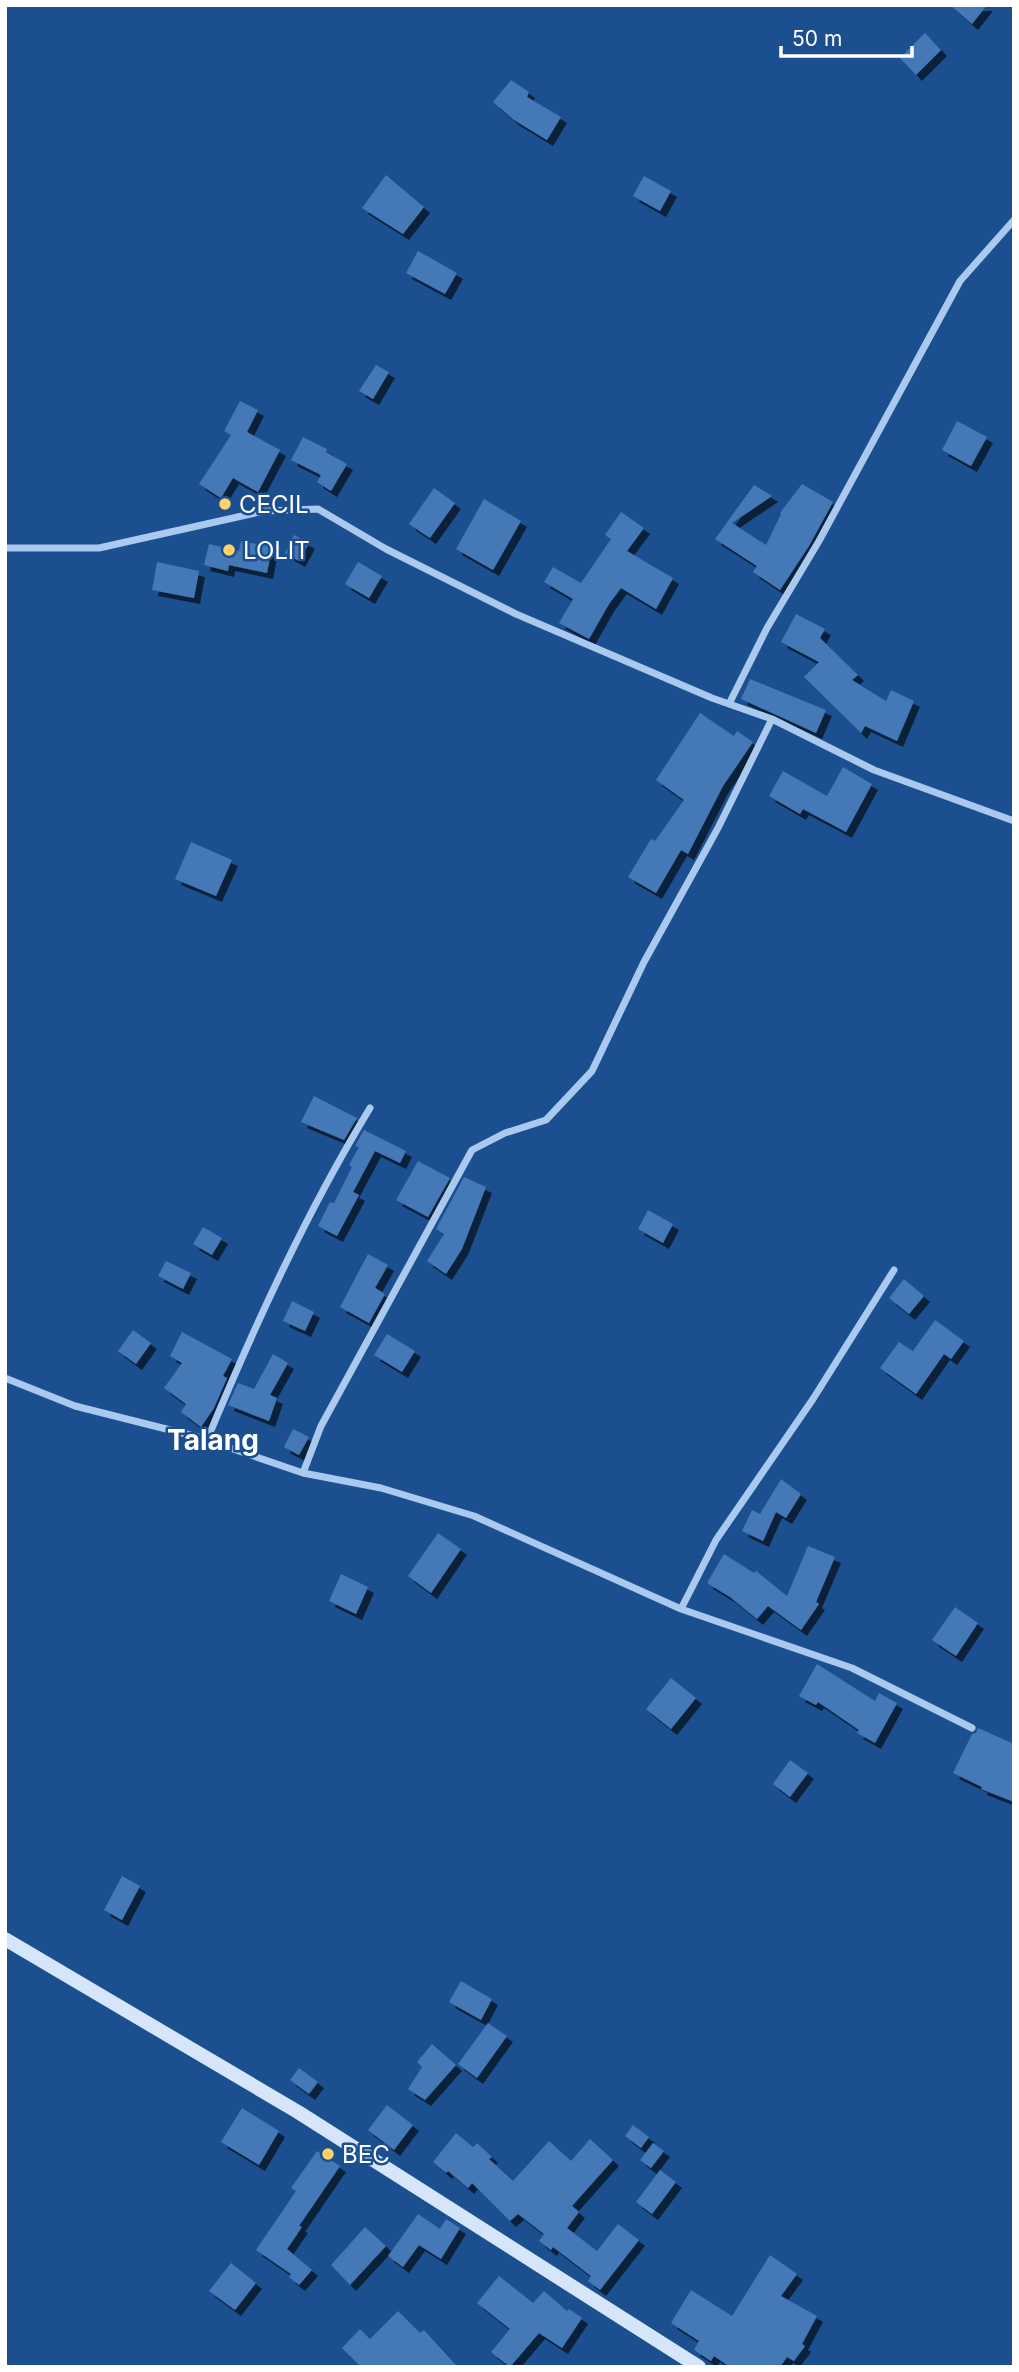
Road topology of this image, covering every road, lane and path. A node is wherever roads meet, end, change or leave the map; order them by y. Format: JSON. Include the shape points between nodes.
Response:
{"nodes":[{"id":1,"x":1014,"y":220,"type":"edge"},
{"id":2,"x":5,"y":548,"type":"edge"},
{"id":3,"x":729,"y":704,"type":"junction"},
{"id":4,"x":772,"y":719,"type":"junction"},
{"id":5,"x":1014,"y":821,"type":"edge"},
{"id":6,"x":370,"y":1108,"type":"dead end"},
{"id":7,"x":894,"y":1270,"type":"dead end"},
{"id":8,"x":5,"y":1378,"type":"edge"},
{"id":9,"x":207,"y":1440,"type":"junction"},
{"id":10,"x":303,"y":1473,"type":"junction"},
{"id":11,"x":681,"y":1609,"type":"junction"},
{"id":12,"x":972,"y":1728,"type":"dead end"},
{"id":13,"x":5,"y":1939,"type":"edge"},
{"id":14,"x":699,"y":2367,"type":"edge"}],
"edges":[{"from":1,"to":3,"type":"street","via":[[960,281]]},
{"from":2,"to":3,"type":"street","via":[[99,548],[264,511],[318,509],[516,614]]},
{"from":3,"to":4,"type":"street"},
{"from":4,"to":5,"type":"street","via":[[874,770]]},
{"from":4,"to":10,"type":"street","via":[[592,1071],[546,1120],[472,1150],[321,1426]]},
{"from":6,"to":9,"type":"street","via":[[341,1155],[258,1323]]},
{"from":7,"to":11,"type":"street","via":[[716,1540]]},
{"from":8,"to":9,"type":"street","via":[[75,1406]]},
{"from":9,"to":10,"type":"street"},
{"from":10,"to":11,"type":"street","via":[[381,1488],[474,1516]]},
{"from":11,"to":12,"type":"street","via":[[852,1668]]},
{"from":13,"to":14,"type":"street","via":[[298,2112]]}]}
